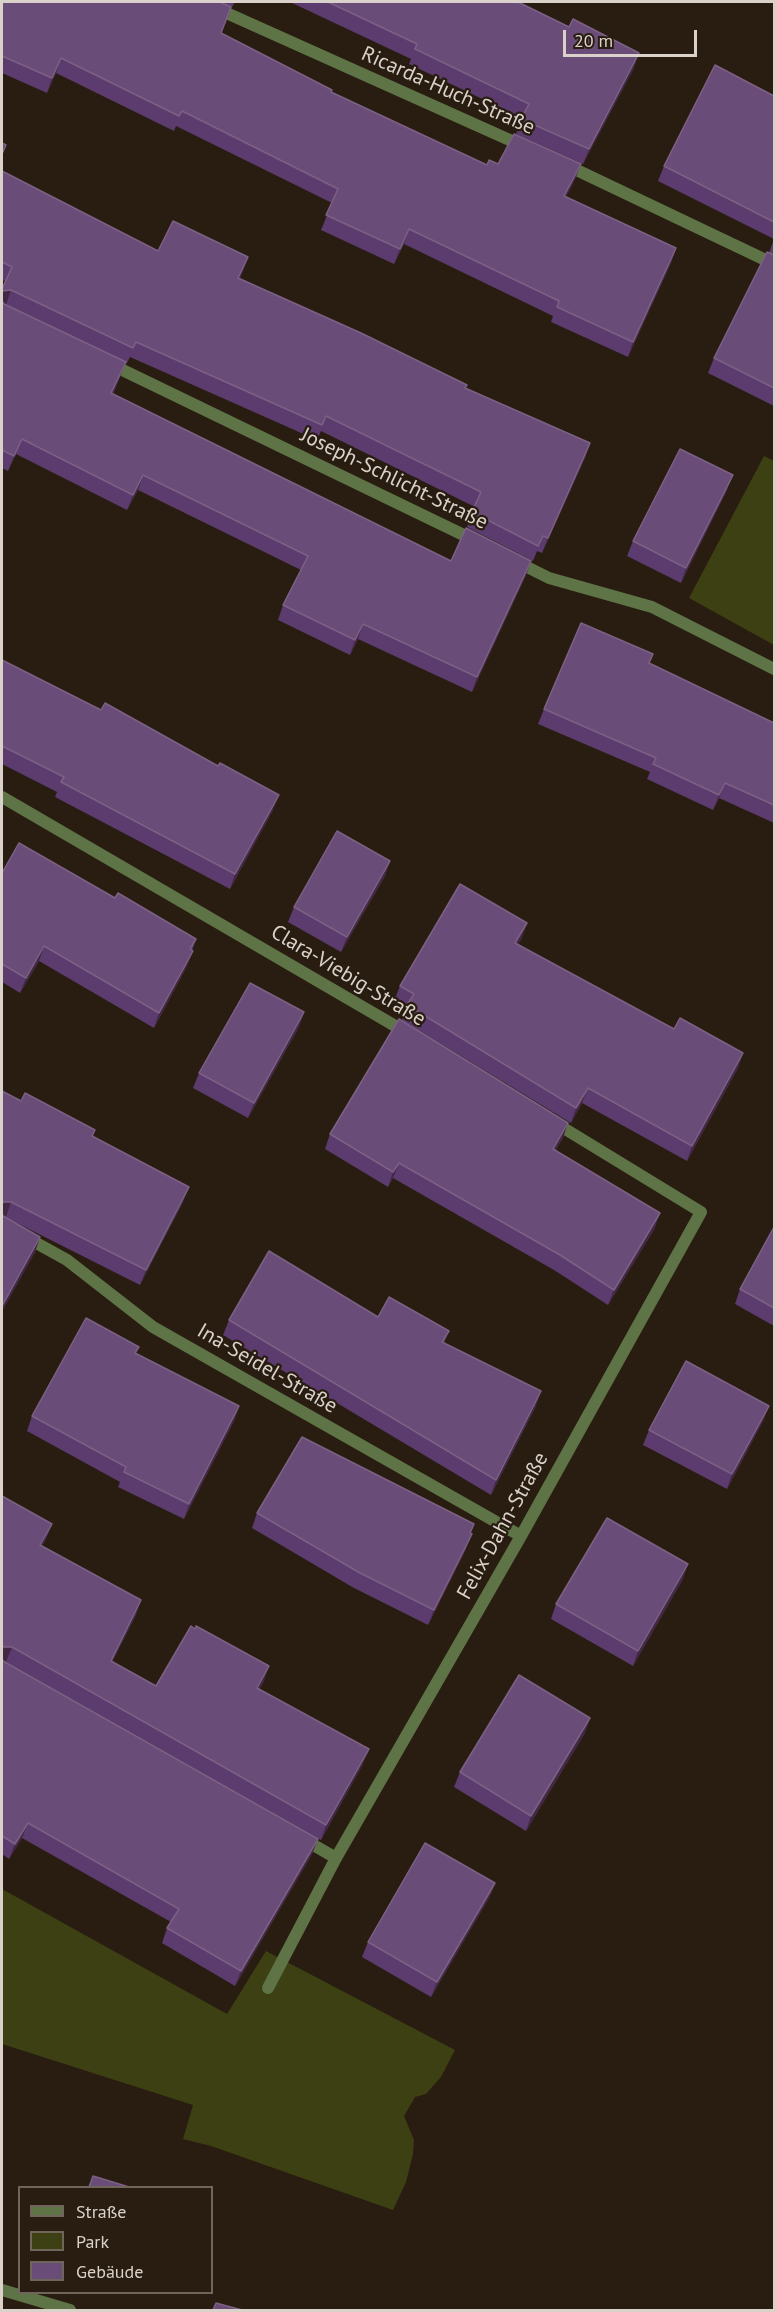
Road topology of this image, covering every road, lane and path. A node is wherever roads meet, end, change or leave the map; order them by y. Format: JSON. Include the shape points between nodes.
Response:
{"nodes":[{"id":1,"x":202,"y":2,"type":"edge"},
{"id":2,"x":535,"y":152,"type":"edge"},
{"id":3,"x":557,"y":161,"type":"edge"},
{"id":4,"x":774,"y":264,"type":"edge"},
{"id":5,"x":98,"y":358,"type":"edge"},
{"id":6,"x":488,"y":547,"type":"edge"},
{"id":7,"x":508,"y":557,"type":"edge"},
{"id":8,"x":774,"y":669,"type":"edge"},
{"id":9,"x":2,"y":797,"type":"edge"},
{"id":10,"x":421,"y":1042,"type":"edge"},
{"id":11,"x":541,"y":1115,"type":"edge"},
{"id":12,"x":2,"y":1224,"type":"edge"},
{"id":13,"x":521,"y":1536,"type":"junction"},
{"id":14,"x":296,"y":1835,"type":"edge"},
{"id":15,"x":336,"y":1858,"type":"junction"},
{"id":16,"x":268,"y":1988,"type":"dead end"},
{"id":17,"x":2,"y":2290,"type":"edge"},
{"id":18,"x":70,"y":2310,"type":"edge"}],
"edges":[{"from":1,"to":2,"type":"street","name":"Ricarda-Huch-Straße"},
{"from":3,"to":4,"type":"street"},
{"from":5,"to":6,"type":"street","name":"Joseph-Schlicht-Straße"},
{"from":7,"to":8,"type":"street","via":[[549,578],[652,607]]},
{"from":9,"to":10,"type":"street","name":"Clara-Viebig-Straße"},
{"from":11,"to":13,"type":"street","name":"Felix-Dahn-Straße","via":[[701,1212]]},
{"from":12,"to":13,"type":"street","name":"Ina-Seidel-Straße","via":[[67,1260],[153,1327]]},
{"from":13,"to":15,"type":"street","name":"Felix-Dahn-Straße"},
{"from":14,"to":15,"type":"street"},
{"from":15,"to":16,"type":"street","name":"Felix-Dahn-Straße"},
{"from":17,"to":18,"type":"street"}]}
